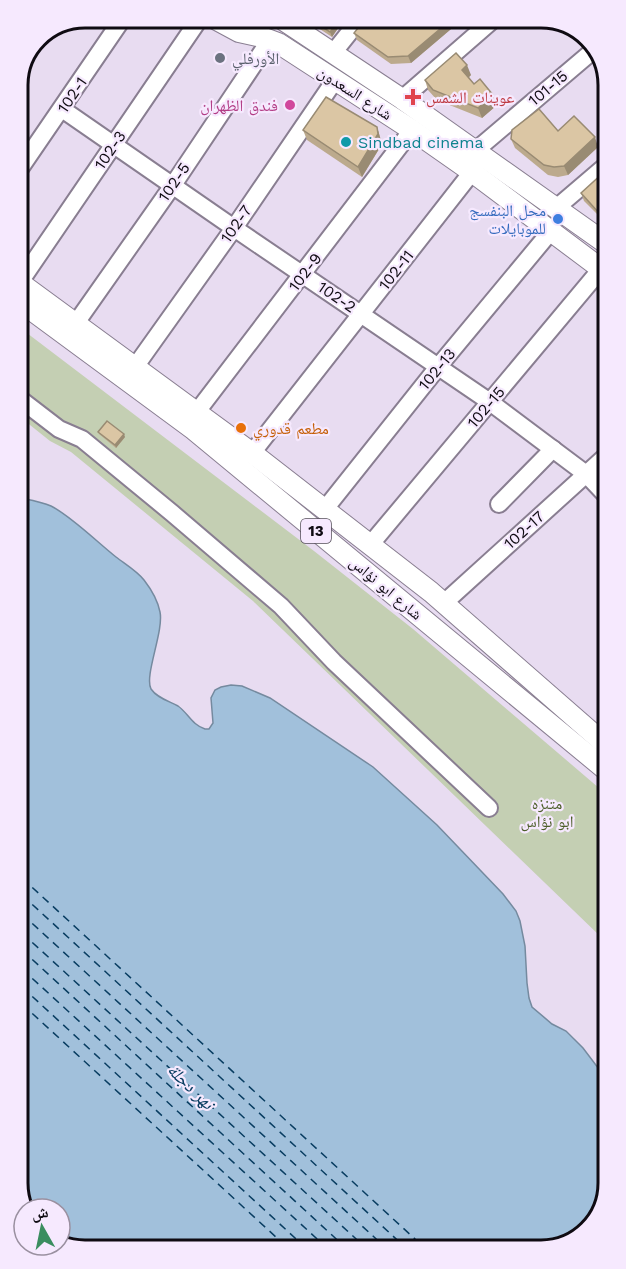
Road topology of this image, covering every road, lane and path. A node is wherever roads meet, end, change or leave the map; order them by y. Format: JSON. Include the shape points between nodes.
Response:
{"nodes":[{"id":1,"x":116,"y":28,"type":"edge"},
{"id":2,"x":193,"y":28,"type":"edge"},
{"id":3,"x":232,"y":28,"type":"edge"},
{"id":4,"x":256,"y":28,"type":"edge"},
{"id":5,"x":294,"y":28,"type":"edge"},
{"id":6,"x":353,"y":29,"type":"edge"},
{"id":7,"x":483,"y":29,"type":"edge"},
{"id":8,"x":270,"y":40,"type":"junction"},
{"id":9,"x":333,"y":53,"type":"junction"},
{"id":10,"x":588,"y":55,"type":"edge"},
{"id":11,"x":335,"y":80,"type":"junction"},
{"id":12,"x":402,"y":99,"type":"junction"},
{"id":13,"x":62,"y":109,"type":"junction"},
{"id":14,"x":412,"y":130,"type":"junction"},
{"id":15,"x":114,"y":145,"type":"junction"},
{"id":16,"x":475,"y":151,"type":"junction"},
{"id":17,"x":29,"y":155,"type":"edge"},
{"id":18,"x":472,"y":172,"type":"junction"},
{"id":19,"x":598,"y":172,"type":"edge"},
{"id":20,"x":172,"y":185,"type":"junction"},
{"id":21,"x":555,"y":209,"type":"junction"},
{"id":22,"x":234,"y":228,"type":"junction"},
{"id":23,"x":551,"y":231,"type":"junction"},
{"id":24,"x":598,"y":238,"type":"edge"},
{"id":25,"x":598,"y":266,"type":"edge"},
{"id":26,"x":29,"y":273,"type":"edge"},
{"id":27,"x":303,"y":274,"type":"junction"},
{"id":28,"x":598,"y":276,"type":"edge"},
{"id":29,"x":29,"y":294,"type":"edge"},
{"id":30,"x":29,"y":296,"type":"edge"},
{"id":31,"x":361,"y":314,"type":"junction"},
{"id":32,"x":76,"y":323,"type":"junction"},
{"id":33,"x":135,"y":367,"type":"junction"},
{"id":34,"x":438,"y":367,"type":"junction"},
{"id":35,"x":490,"y":402,"type":"junction"},
{"id":36,"x":29,"y":406,"type":"edge"},
{"id":37,"x":196,"y":413,"type":"junction"},
{"id":38,"x":553,"y":449,"type":"junction"},
{"id":39,"x":252,"y":453,"type":"junction"},
{"id":40,"x":598,"y":463,"type":"edge"},
{"id":41,"x":586,"y":474,"type":"junction"},
{"id":42,"x":598,"y":487,"type":"edge"},
{"id":43,"x":498,"y":504,"type":"dead end"},
{"id":44,"x":325,"y":509,"type":"junction"},
{"id":45,"x":370,"y":545,"type":"junction"},
{"id":46,"x":444,"y":603,"type":"junction"},
{"id":47,"x":598,"y":738,"type":"edge"},
{"id":48,"x":598,"y":763,"type":"edge"},
{"id":49,"x":489,"y":808,"type":"dead end"}],
"edges":[{"from":1,"to":13,"type":"street","name":"102-1"},
{"from":2,"to":15,"type":"street","name":"102-3"},
{"from":3,"to":8,"type":"main road","name":"شارع السعدون"},
{"from":4,"to":8,"type":"main road"},
{"from":5,"to":9,"type":"main road","name":"شارع السعدون"},
{"from":6,"to":9,"type":"street"},
{"from":7,"to":12,"type":"street"},
{"from":8,"to":11,"type":"main road","name":"شارع السعدون"},
{"from":8,"to":20,"type":"street","name":"102-5"},
{"from":9,"to":12,"type":"main road","name":"شارع السعدون"},
{"from":10,"to":16,"type":"street","name":"101-15"},
{"from":11,"to":14,"type":"main road","name":"شارع السعدون"},
{"from":11,"to":22,"type":"street","name":"102-7"},
{"from":12,"to":16,"type":"main road","name":"شارع السعدون"},
{"from":13,"to":15,"type":"street","name":"102-2"},
{"from":13,"to":17,"type":"street","name":"102-1"},
{"from":14,"to":18,"type":"main road","name":"شارع السعدون"},
{"from":14,"to":27,"type":"street","name":"102-9"},
{"from":15,"to":20,"type":"street","name":"102-2"},
{"from":15,"to":26,"type":"street","name":"102-3"},
{"from":16,"to":21,"type":"main road","name":"شارع السعدون"},
{"from":18,"to":23,"type":"main road","name":"شارع السعدون"},
{"from":18,"to":31,"type":"street","name":"102-11"},
{"from":19,"to":21,"type":"street"},
{"from":20,"to":22,"type":"street","name":"102-2"},
{"from":20,"to":32,"type":"street","name":"102-5"},
{"from":21,"to":24,"type":"main road","name":"شارع السعدون"},
{"from":22,"to":27,"type":"street","name":"102-2"},
{"from":22,"to":33,"type":"street","name":"102-7"},
{"from":23,"to":25,"type":"main road","name":"شارع السعدون"},
{"from":23,"to":34,"type":"street","name":"102-13"},
{"from":27,"to":31,"type":"street","name":"102-2"},
{"from":27,"to":37,"type":"street","name":"102-9"},
{"from":28,"to":35,"type":"street","name":"102-15"},
{"from":29,"to":32,"type":"main road","name":"شارع ابو نؤاس","number":"13"},
{"from":30,"to":48,"type":"main road","name":"شارع ابو نؤاس","number":"13"},
{"from":31,"to":34,"type":"street","name":"102-2"},
{"from":31,"to":39,"type":"street","name":"102-11"},
{"from":32,"to":33,"type":"main road","name":"شارع ابو نؤاس","number":"13"},
{"from":33,"to":37,"type":"main road","name":"شارع ابو نؤاس","number":"13"},
{"from":34,"to":35,"type":"street","name":"102-2"},
{"from":34,"to":44,"type":"street","name":"102-13"},
{"from":35,"to":38,"type":"street","name":"102-2"},
{"from":35,"to":45,"type":"street","name":"102-15"},
{"from":36,"to":49,"type":"street","via":[[59,429],[82,439],[281,606],[334,662]]},
{"from":37,"to":39,"type":"main road","name":"شارع ابو نؤاس","number":"13"},
{"from":38,"to":41,"type":"street","name":"102-2"},
{"from":38,"to":43,"type":"street"},
{"from":39,"to":44,"type":"main road","name":"شارع ابو نؤاس","number":"13"},
{"from":40,"to":41,"type":"street","name":"102-17"},
{"from":41,"to":42,"type":"street","name":"102-2"},
{"from":41,"to":46,"type":"street","name":"102-17"},
{"from":44,"to":45,"type":"main road","name":"شارع ابو نؤاس","number":"13"},
{"from":45,"to":46,"type":"main road","name":"شارع ابو نؤاس","number":"13"},
{"from":46,"to":47,"type":"main road","name":"شارع ابو نؤاس","number":"13"}]}
